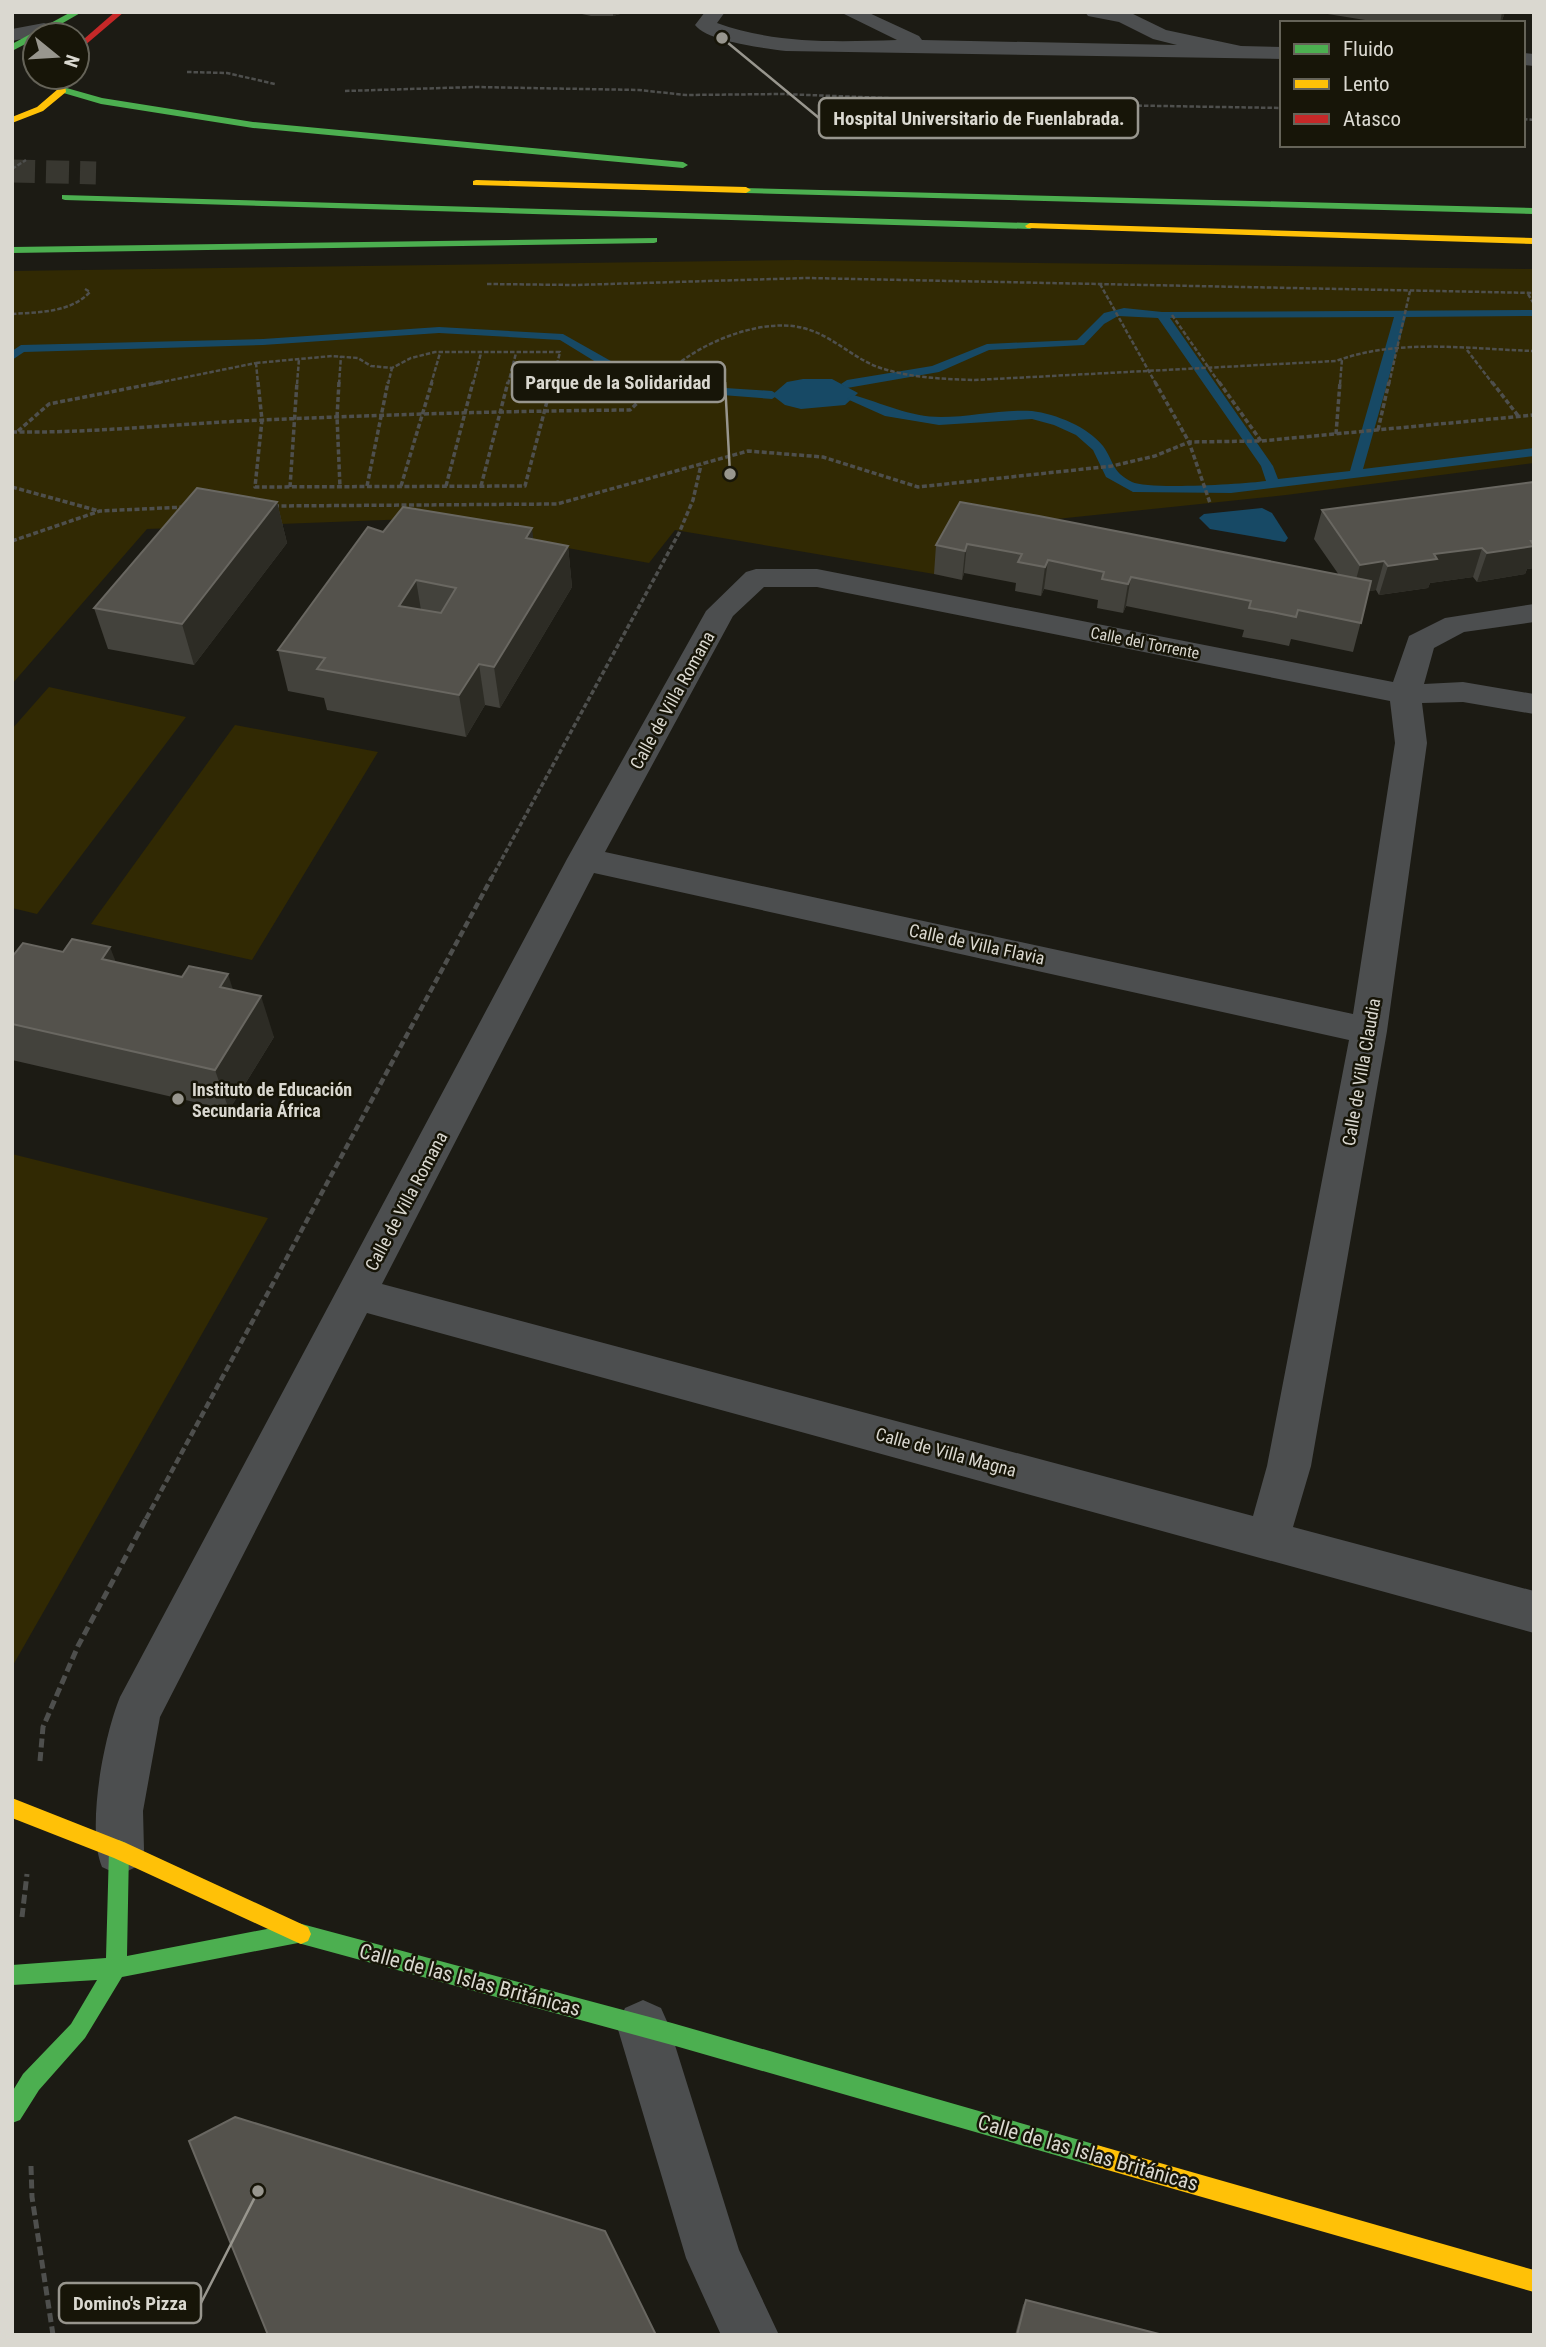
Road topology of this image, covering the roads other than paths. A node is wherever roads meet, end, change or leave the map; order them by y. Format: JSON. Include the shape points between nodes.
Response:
{"nodes":[{"id":1,"x":78,"y":12,"type":"edge"},
{"id":2,"x":120,"y":12,"type":"edge"},
{"id":3,"x":715,"y":12,"type":"edge"},
{"id":4,"x":850,"y":12,"type":"edge"},
{"id":5,"x":1096,"y":12,"type":"edge"},
{"id":6,"x":60,"y":21,"type":"edge"},
{"id":7,"x":91,"y":37,"type":"edge"},
{"id":8,"x":926,"y":46,"type":"junction"},
{"id":9,"x":1241,"y":52,"type":"junction"},
{"id":10,"x":1280,"y":53,"type":"edge"},
{"id":11,"x":59,"y":91,"type":"edge"},
{"id":12,"x":77,"y":91,"type":"edge"},
{"id":13,"x":12,"y":120,"type":"edge"},
{"id":14,"x":694,"y":166,"type":"dead end"},
{"id":15,"x":872,"y":177,"type":"dead end"},
{"id":16,"x":457,"y":183,"type":"dead end"},
{"id":17,"x":65,"y":197,"type":"dead end"},
{"id":18,"x":1373,"y":207,"type":"junction"},
{"id":19,"x":1534,"y":211,"type":"edge"},
{"id":20,"x":1257,"y":234,"type":"junction"},
{"id":21,"x":913,"y":239,"type":"dead end"},
{"id":22,"x":665,"y":240,"type":"dead end"},
{"id":23,"x":1534,"y":241,"type":"edge"},
{"id":24,"x":12,"y":250,"type":"edge"},
{"id":25,"x":756,"y":578,"type":"joint"},
{"id":26,"x":1534,"y":613,"type":"edge"},
{"id":27,"x":1405,"y":694,"type":"junction"},
{"id":28,"x":1534,"y":704,"type":"edge"},
{"id":29,"x":584,"y":859,"type":"junction"},
{"id":30,"x":1369,"y":1031,"type":"junction"},
{"id":31,"x":357,"y":1294,"type":"junction"},
{"id":32,"x":1268,"y":1538,"type":"junction"},
{"id":33,"x":1534,"y":1612,"type":"edge"},
{"id":34,"x":12,"y":1808,"type":"edge"},
{"id":35,"x":120,"y":1850,"type":"junction"},
{"id":36,"x":298,"y":1933,"type":"junction"},
{"id":37,"x":116,"y":1968,"type":"junction"},
{"id":38,"x":12,"y":1975,"type":"edge"},
{"id":39,"x":643,"y":2026,"type":"junction"},
{"id":40,"x":12,"y":2112,"type":"edge"},
{"id":41,"x":1534,"y":2281,"type":"edge"},
{"id":42,"x":751,"y":2335,"type":"edge"}],
"edges":[{"from":1,"to":6,"type":"main road"},
{"from":2,"to":7,"type":"main road"},
{"from":3,"to":8,"type":"lane","via":[[705,25],[755,40],[808,48]]},
{"from":4,"to":8,"type":"lane"},
{"from":5,"to":9,"type":"lane","via":[[1124,17],[1160,35]]},
{"from":8,"to":9,"type":"lane"},
{"from":9,"to":10,"type":"lane"},
{"from":11,"to":13,"type":"main road","via":[[54,102]]},
{"from":12,"to":14,"type":"main road","via":[[101,102],[254,125]]},
{"from":15,"to":18,"type":"main road"},
{"from":16,"to":18,"type":"main road"},
{"from":17,"to":20,"type":"main road"},
{"from":18,"to":19,"type":"main road"},
{"from":20,"to":21,"type":"main road","via":[[1237,242]]},
{"from":20,"to":23,"type":"main road"},
{"from":22,"to":24,"type":"main road"},
{"from":25,"to":27,"type":"street","name":"Calle del Torrente","via":[[817,578]]},
{"from":25,"to":29,"type":"street","name":"Calle de Villa Romana","via":[[721,611]]},
{"from":26,"to":27,"type":"street","name":"Calle de Villa Claudia","via":[[1456,624],[1420,643]]},
{"from":27,"to":28,"type":"street","name":"Calle del Torrente","via":[[1463,692]]},
{"from":27,"to":30,"type":"street","name":"Calle de Villa Claudia","via":[[1411,743]]},
{"from":29,"to":30,"type":"street","name":"Calle de Villa Flavia"},
{"from":29,"to":31,"type":"street","name":"Calle de Villa Romana"},
{"from":30,"to":32,"type":"street","name":"Calle de Villa Claudia","via":[[1289,1466]]},
{"from":31,"to":32,"type":"street","name":"Calle de Villa Magna"},
{"from":31,"to":35,"type":"street","name":"Calle de Villa Romana","via":[[136,1713],[119,1811]]},
{"from":32,"to":33,"type":"street","name":"Calle de Villa Magna"},
{"from":34,"to":35,"type":"main road","name":"Calle de las Islas Británicas"},
{"from":35,"to":36,"type":"main road","name":"Calle de las Islas Británicas"},
{"from":35,"to":37,"type":"main road"},
{"from":36,"to":37,"type":"main road","name":"Calle de las Islas Británicas"},
{"from":36,"to":39,"type":"main road","name":"Calle de las Islas Británicas"},
{"from":37,"to":38,"type":"main road","name":"Calle de las Islas Británicas"},
{"from":37,"to":40,"type":"main road","via":[[78,2031],[31,2082]]},
{"from":39,"to":41,"type":"main road","name":"Calle de las Islas Británicas"},
{"from":39,"to":42,"type":"street","via":[[714,2258]]}]}
